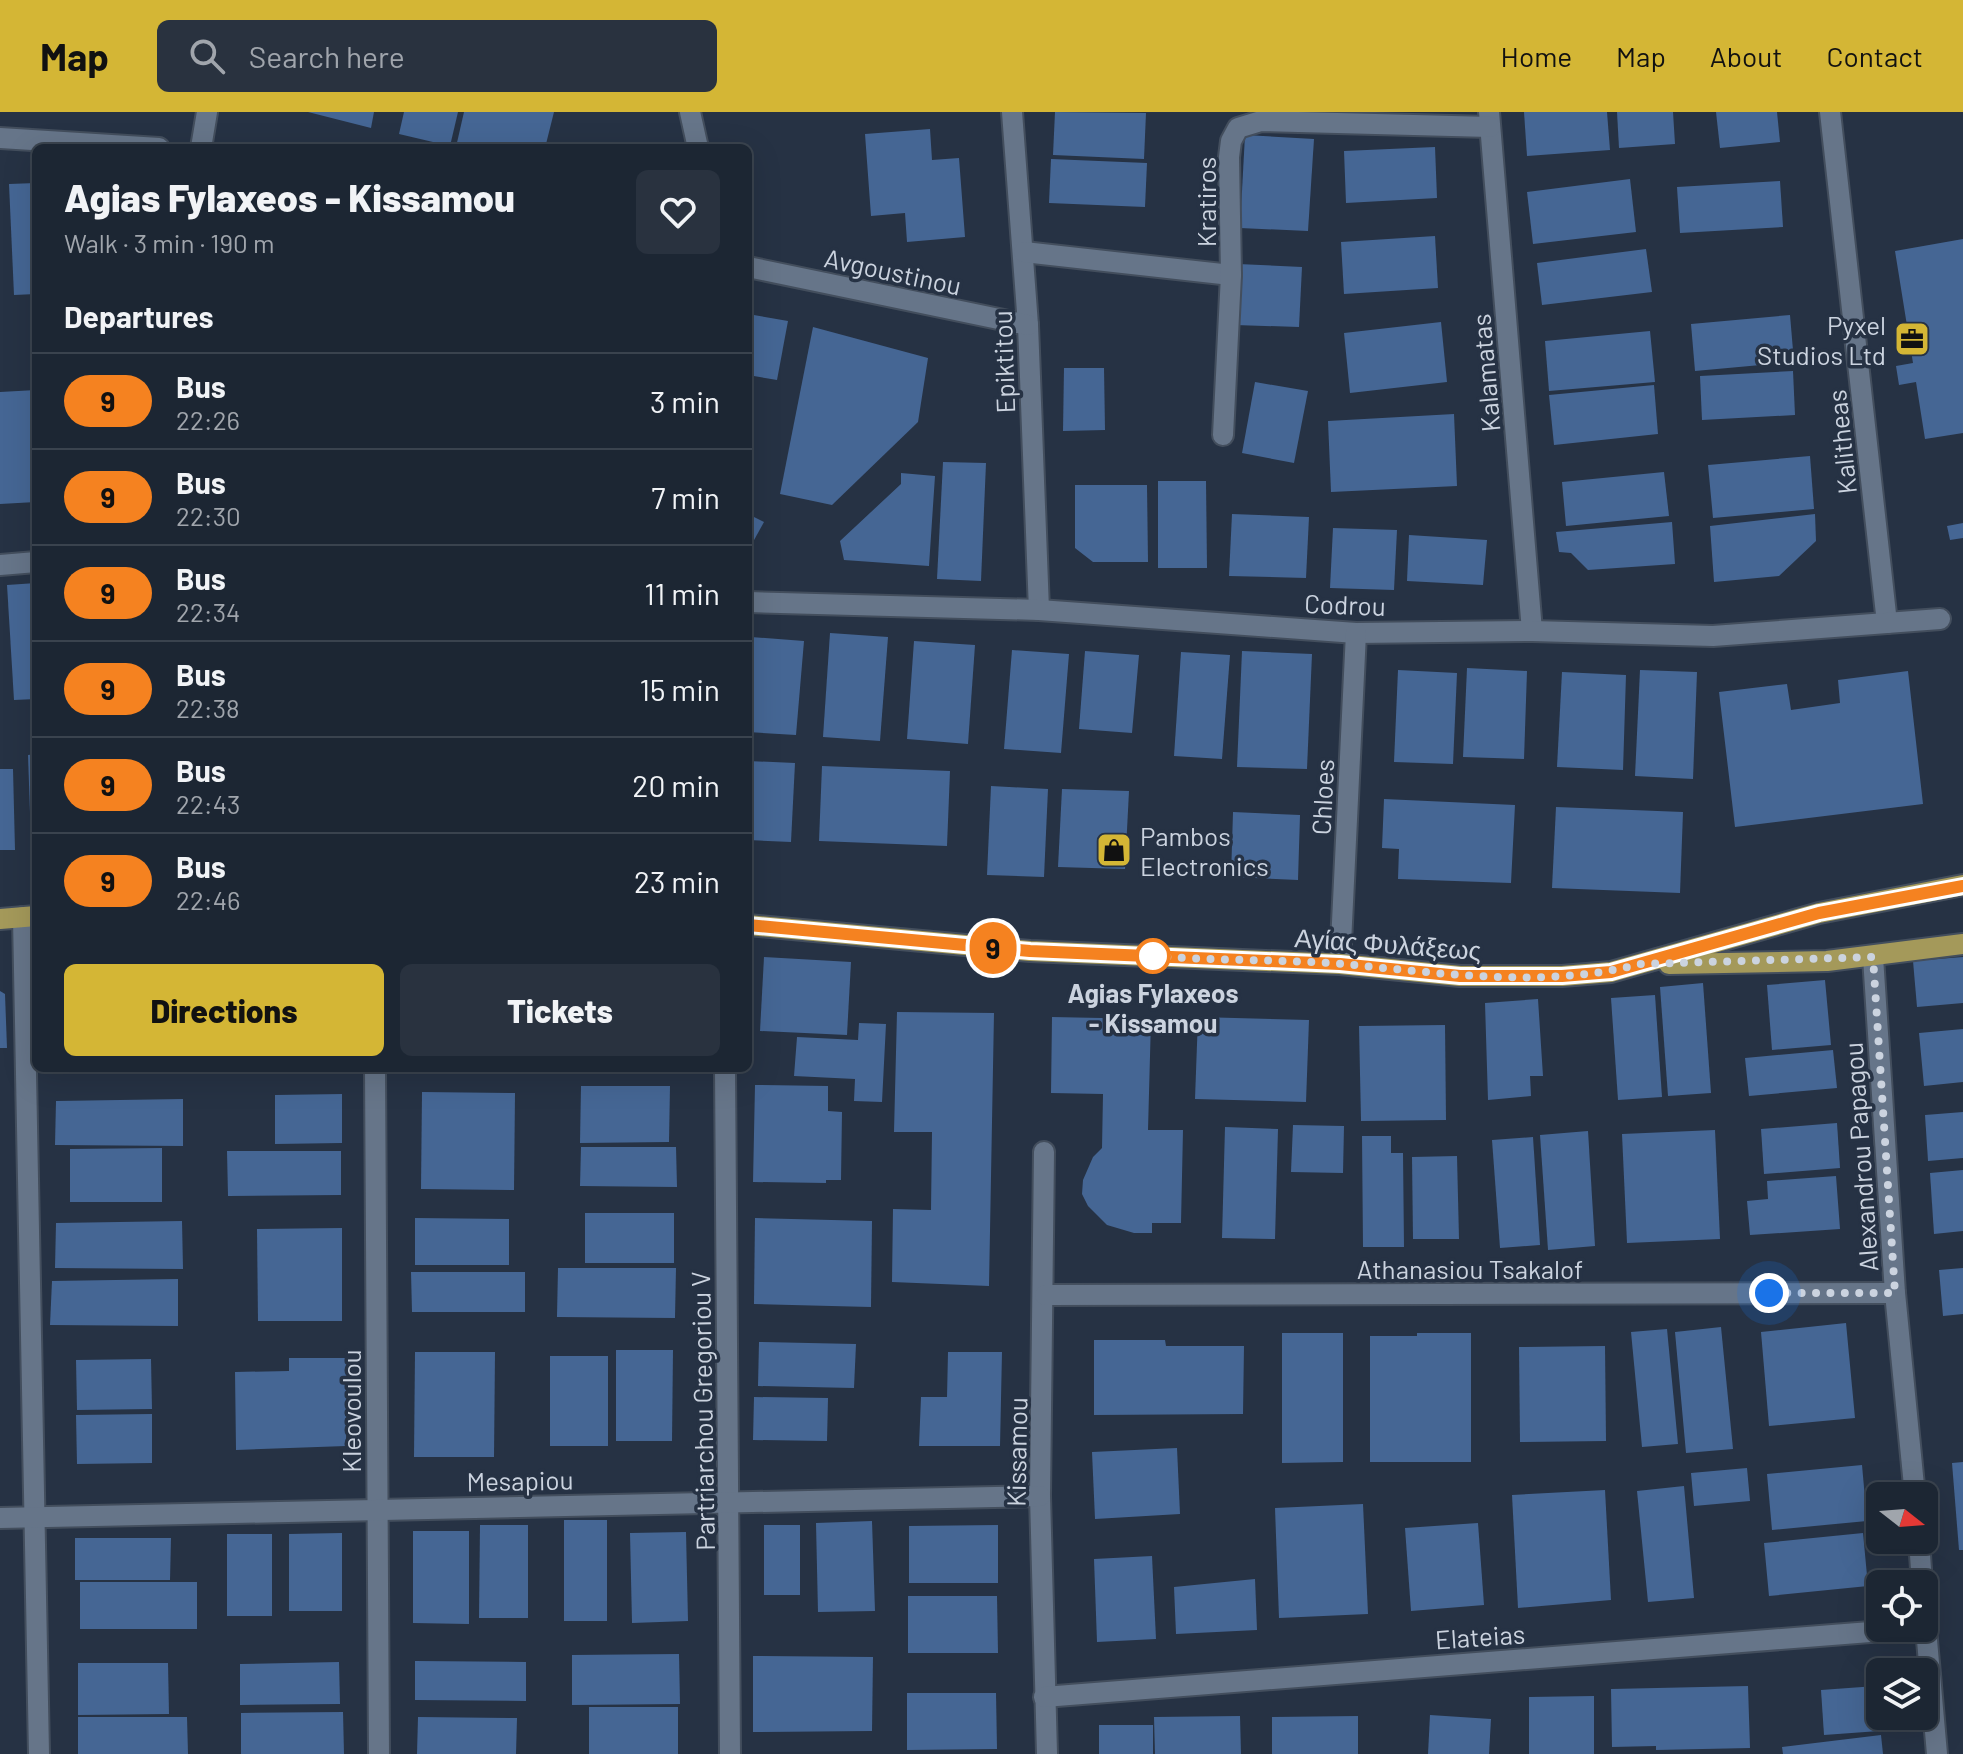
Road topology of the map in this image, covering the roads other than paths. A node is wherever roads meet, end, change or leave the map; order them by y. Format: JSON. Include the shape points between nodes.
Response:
{"nodes":[{"id":1,"x":207,"y":112,"type":"edge"},
{"id":2,"x":690,"y":112,"type":"edge"},
{"id":3,"x":1012,"y":112,"type":"edge"},
{"id":4,"x":1830,"y":112,"type":"edge"},
{"id":5,"x":1490,"y":120,"type":"edge"},
{"id":6,"x":0,"y":138,"type":"edge"},
{"id":7,"x":95,"y":144,"type":"edge"},
{"id":8,"x":202,"y":144,"type":"edge"},
{"id":9,"x":697,"y":144,"type":"edge"},
{"id":10,"x":1024,"y":252,"type":"junction"},
{"id":11,"x":752,"y":268,"type":"edge"},
{"id":12,"x":1231,"y":275,"type":"junction"},
{"id":13,"x":1028,"y":325,"type":"junction"},
{"id":14,"x":1223,"y":435,"type":"dead end"},
{"id":15,"x":32,"y":562,"type":"edge"},
{"id":16,"x":0,"y":565,"type":"edge"},
{"id":17,"x":752,"y":602,"type":"edge"},
{"id":18,"x":1039,"y":610,"type":"junction"},
{"id":19,"x":1940,"y":619,"type":"dead end"},
{"id":20,"x":1887,"y":623,"type":"junction"},
{"id":21,"x":1532,"y":631,"type":"junction"},
{"id":22,"x":1356,"y":633,"type":"junction"},
{"id":23,"x":1963,"y":885,"type":"edge"},
{"id":24,"x":29,"y":917,"type":"edge"},
{"id":25,"x":0,"y":919,"type":"edge"},
{"id":26,"x":752,"y":925,"type":"edge"},
{"id":27,"x":1963,"y":944,"type":"edge"},
{"id":28,"x":1873,"y":957,"type":"junction"},
{"id":29,"x":1340,"y":964,"type":"junction"},
{"id":30,"x":1641,"y":964,"type":"junction"},
{"id":31,"x":375,"y":1072,"type":"edge"},
{"id":32,"x":725,"y":1072,"type":"edge"},
{"id":33,"x":1044,"y":1152,"type":"dead end"},
{"id":34,"x":1895,"y":1293,"type":"junction"},
{"id":35,"x":1045,"y":1295,"type":"junction"},
{"id":36,"x":1914,"y":1482,"type":"edge"},
{"id":37,"x":1040,"y":1496,"type":"junction"},
{"id":38,"x":729,"y":1503,"type":"junction"},
{"id":39,"x":376,"y":1508,"type":"junction"},
{"id":40,"x":35,"y":1516,"type":"junction"},
{"id":41,"x":0,"y":1518,"type":"edge"},
{"id":42,"x":1866,"y":1633,"type":"edge"},
{"id":43,"x":1925,"y":1642,"type":"edge"},
{"id":44,"x":1044,"y":1697,"type":"junction"},
{"id":45,"x":39,"y":1754,"type":"edge"},
{"id":46,"x":379,"y":1754,"type":"edge"},
{"id":47,"x":730,"y":1754,"type":"edge"},
{"id":48,"x":1047,"y":1754,"type":"edge"},
{"id":49,"x":1937,"y":1754,"type":"edge"}],
"edges":[{"from":1,"to":8,"type":"street"},
{"from":2,"to":9,"type":"street"},
{"from":3,"to":10,"type":"street","name":"Epiktitou"},
{"from":4,"to":20,"type":"street","name":"Kalitheas"},
{"from":5,"to":12,"type":"street","name":"Kratiros","via":[[1261,121],[1238,128],[1229,157]]},
{"from":5,"to":21,"type":"street","name":"Kalamatas"},
{"from":6,"to":7,"type":"street"},
{"from":10,"to":12,"type":"street"},
{"from":10,"to":13,"type":"street","name":"Epiktitou"},
{"from":11,"to":13,"type":"street","name":"Avgoustinou"},
{"from":12,"to":14,"type":"street","name":"Kratiros"},
{"from":13,"to":18,"type":"street","name":"Epiktitou"},
{"from":15,"to":16,"type":"street"},
{"from":17,"to":18,"type":"street","name":"Codrou"},
{"from":18,"to":22,"type":"street","name":"Codrou"},
{"from":19,"to":20,"type":"street","name":"Codrou"},
{"from":20,"to":21,"type":"street","name":"Codrou","via":[[1713,636]]},
{"from":21,"to":22,"type":"street","name":"Codrou"},
{"from":22,"to":29,"type":"street","name":"Chloes"},
{"from":23,"to":30,"type":"main road","name":"Αγίας Φυλάξεως","via":[[1819,913]]},
{"from":24,"to":25,"type":"main road"},
{"from":24,"to":40,"type":"street"},
{"from":26,"to":29,"type":"main road","name":"Αγίας Φυλάξεως","via":[[1030,951]]},
{"from":27,"to":28,"type":"main road","name":"Αγίας Φυλάξεως"},
{"from":28,"to":30,"type":"main road","name":"Αγίας Φυλάξεως"},
{"from":28,"to":34,"type":"street","name":"Alexandrou Papagou"},
{"from":29,"to":30,"type":"main road","name":"Αγίας Φυλάξεως","via":[[1460,976],[1562,976]]},
{"from":31,"to":39,"type":"street","name":"Kleovoulou"},
{"from":32,"to":38,"type":"street","name":"Partriarchou Gregoriou V"},
{"from":33,"to":35,"type":"street","name":"Kissamou"},
{"from":34,"to":35,"type":"street","name":"Athanasiou Tsakalof"},
{"from":34,"to":36,"type":"street","name":"Alexandrou Papagou"},
{"from":35,"to":37,"type":"street","name":"Kissamou"},
{"from":37,"to":38,"type":"street","name":"Mesapiou"},
{"from":37,"to":44,"type":"street","name":"Kissamou"},
{"from":38,"to":39,"type":"street","name":"Mesapiou"},
{"from":38,"to":47,"type":"street","name":"Partriarchou Gregoriou V"},
{"from":39,"to":40,"type":"street","name":"Mesapiou"},
{"from":39,"to":46,"type":"street","name":"Kleovoulou"},
{"from":40,"to":41,"type":"street","name":"Mesapiou"},
{"from":40,"to":45,"type":"street"},
{"from":42,"to":44,"type":"street","name":"Elateias"},
{"from":43,"to":49,"type":"street"},
{"from":44,"to":48,"type":"street","name":"Kissamou"}]}
